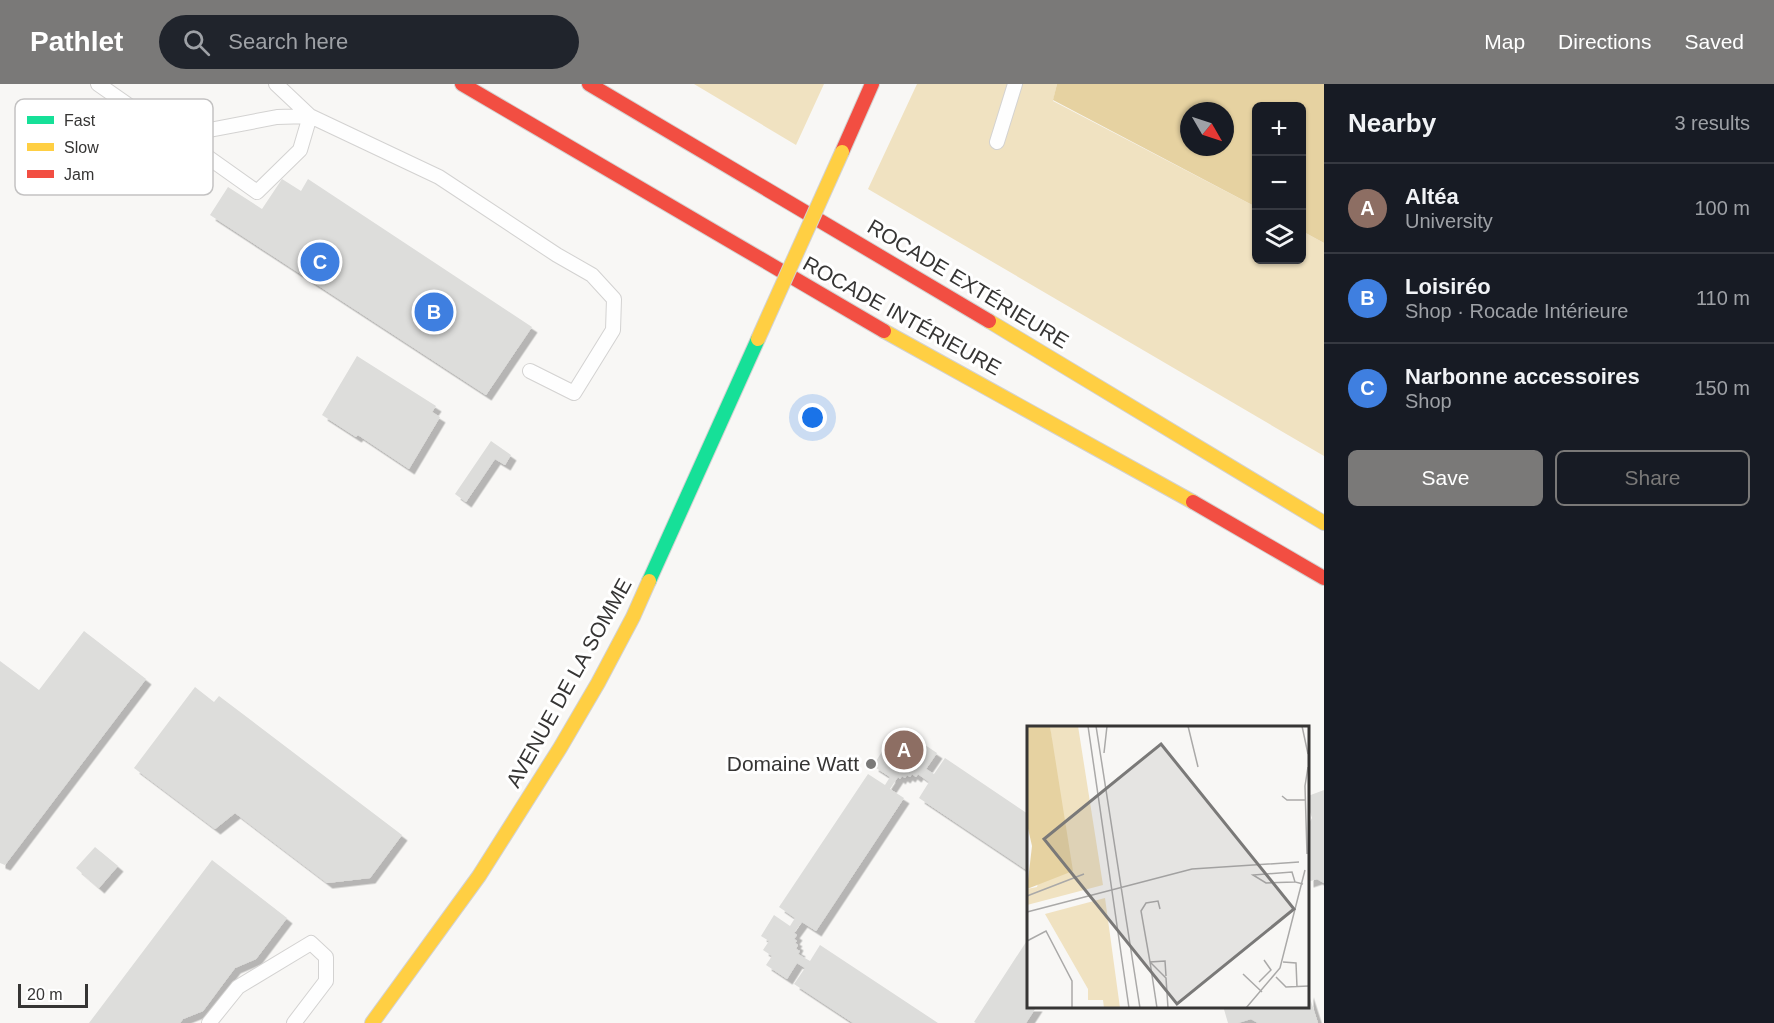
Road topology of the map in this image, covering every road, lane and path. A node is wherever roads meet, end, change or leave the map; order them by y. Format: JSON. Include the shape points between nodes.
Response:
{"nodes":[{"id":1,"x":276,"y":84,"type":"edge"},
{"id":2,"x":462,"y":84,"type":"edge"},
{"id":3,"x":589,"y":84,"type":"edge"},
{"id":4,"x":873,"y":84,"type":"edge"},
{"id":5,"x":1015,"y":84,"type":"edge"},
{"id":6,"x":104,"y":86,"type":"edge"},
{"id":7,"x":121,"y":99,"type":"edge"},
{"id":8,"x":310,"y":116,"type":"junction"},
{"id":9,"x":213,"y":129,"type":"edge"},
{"id":10,"x":997,"y":142,"type":"dead end"},
{"id":11,"x":213,"y":161,"type":"edge"},
{"id":12,"x":530,"y":371,"type":"dead end"},
{"id":13,"x":1324,"y":523,"type":"edge"},
{"id":14,"x":1324,"y":579,"type":"edge"},
{"id":15,"x":208,"y":1023,"type":"edge"},
{"id":16,"x":294,"y":1023,"type":"edge"},
{"id":17,"x":372,"y":1023,"type":"edge"}],
"edges":[{"from":1,"to":8,"type":"lane"},
{"from":2,"to":14,"type":"main road","name":"ROCADE INTÉRIEURE","via":[[836,304]]},
{"from":3,"to":13,"type":"main road","name":"ROCADE EXTÉRIEURE"},
{"from":4,"to":17,"type":"main road","name":"AVENUE DE LA SOMME","bridge":true,"via":[[633,617],[598,683],[479,876]]},
{"from":5,"to":10,"type":"lane"},
{"from":6,"to":7,"type":"lane"},
{"from":8,"to":9,"type":"lane","via":[[277,117]]},
{"from":8,"to":11,"type":"lane","via":[[300,150],[257,192]]},
{"from":8,"to":12,"type":"lane","via":[[440,177],[592,275],[614,298],[613,330],[574,393]]},
{"from":15,"to":16,"type":"lane","via":[[238,987],[311,943],[326,957],[326,981]]}]}
